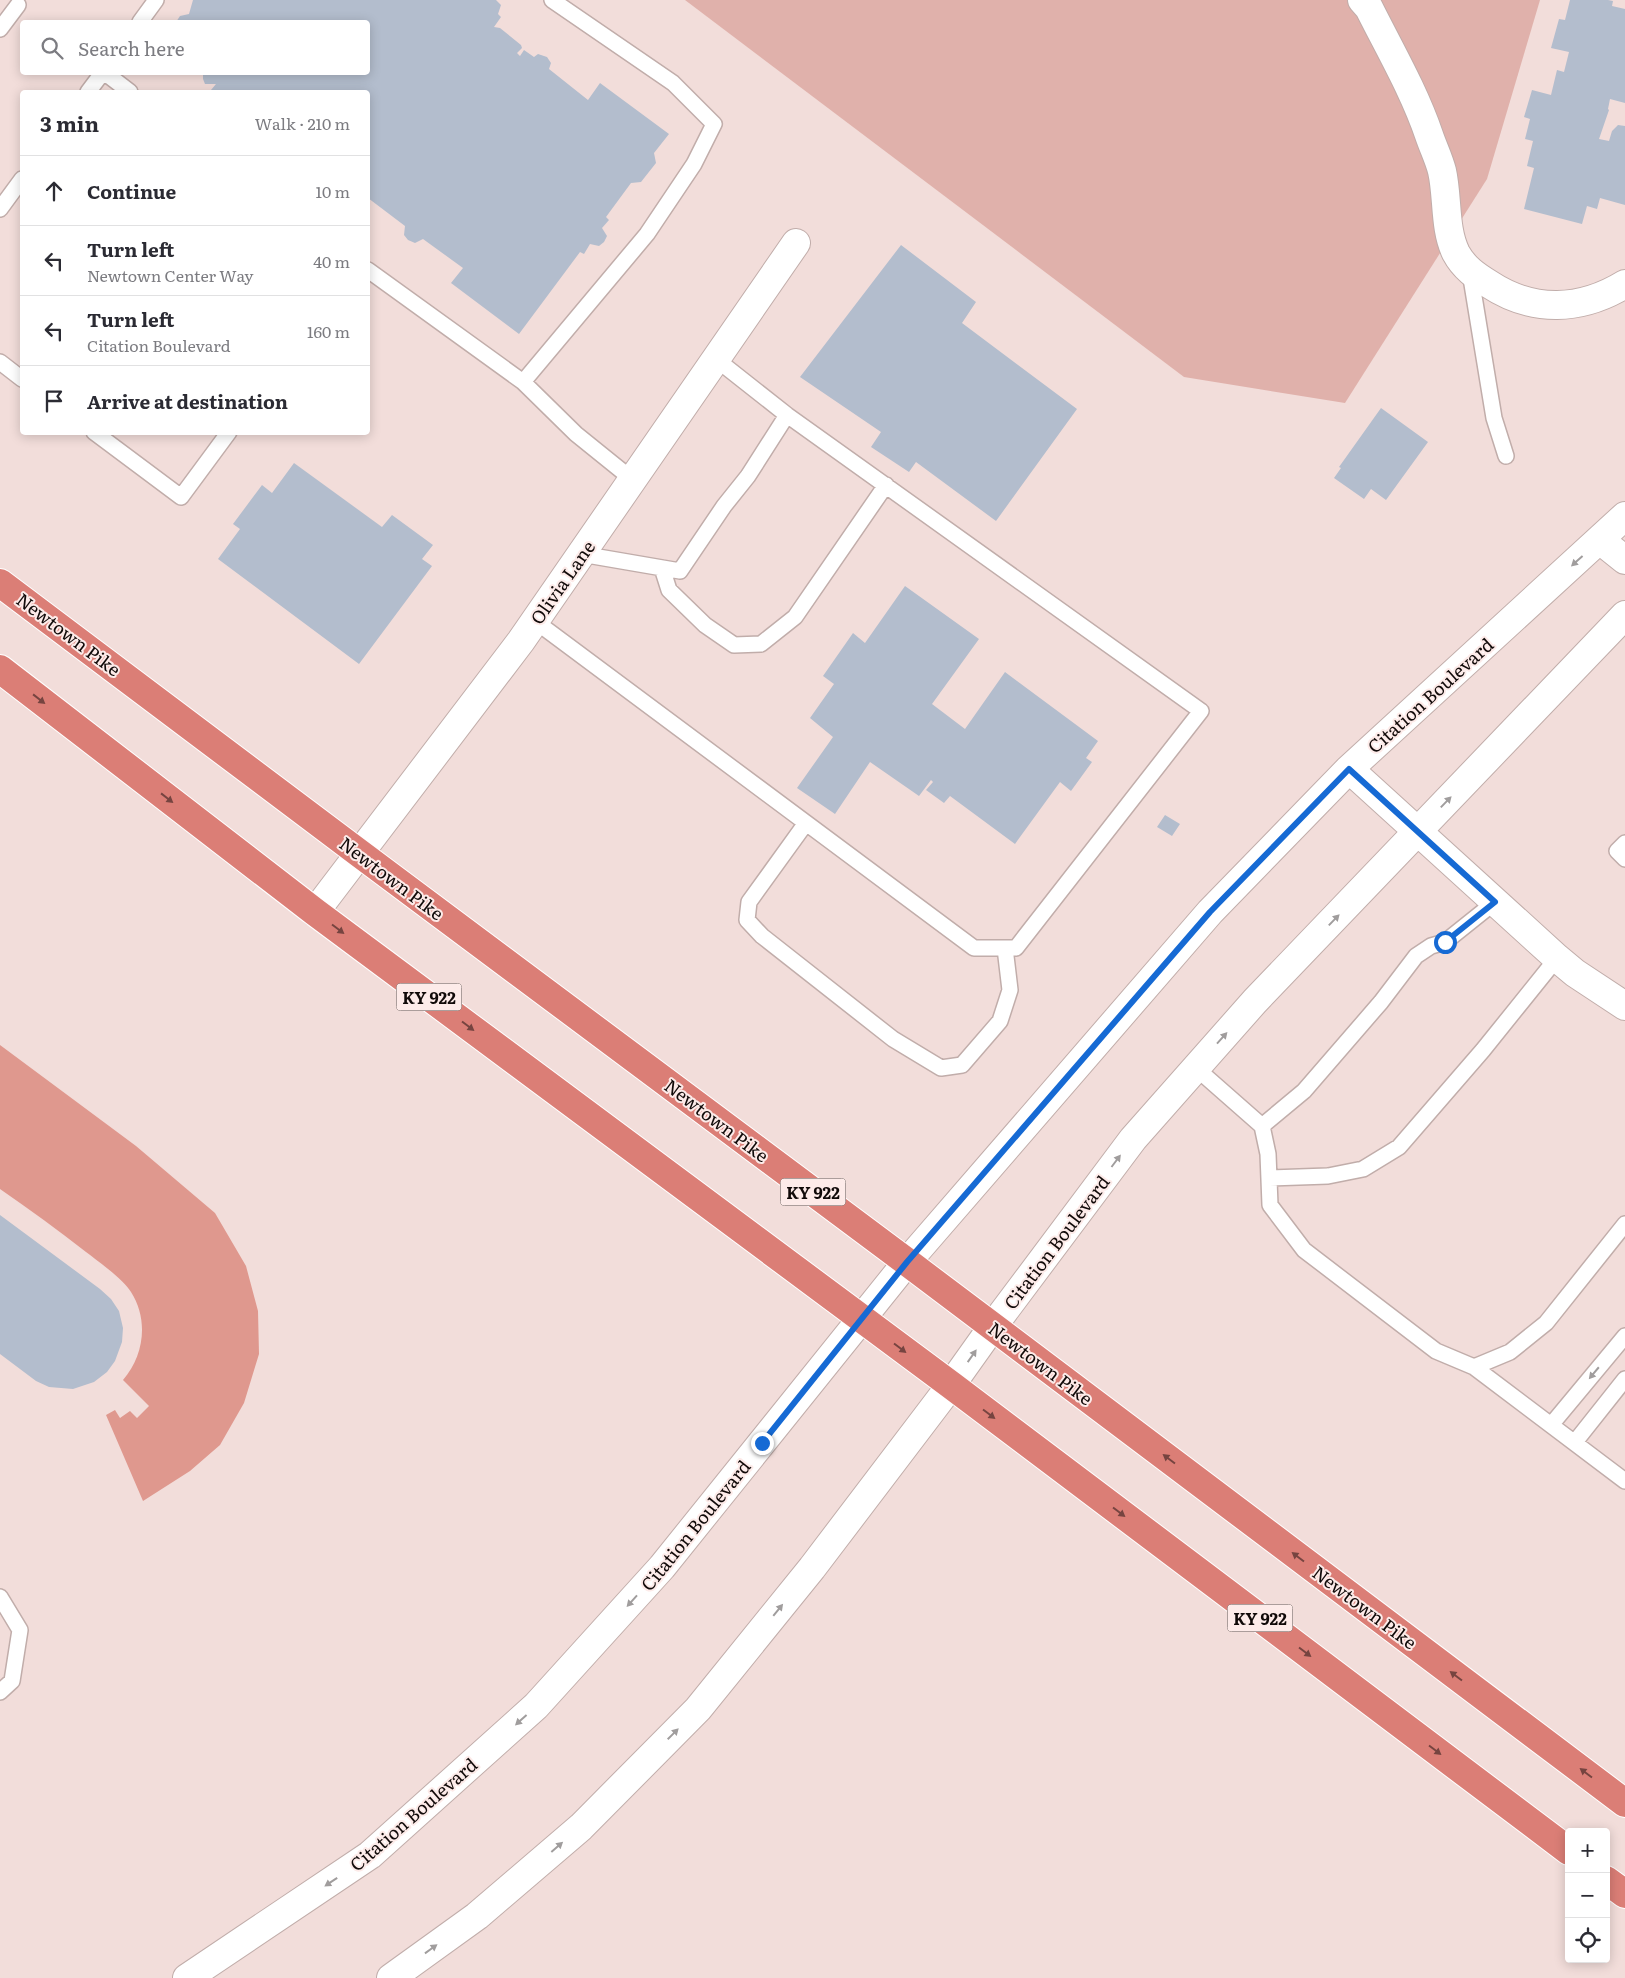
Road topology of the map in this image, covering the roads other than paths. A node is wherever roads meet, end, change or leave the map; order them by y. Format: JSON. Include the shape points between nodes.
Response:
{"nodes":[{"id":1,"x":156,"y":0,"type":"edge"},
{"id":2,"x":552,"y":0,"type":"edge"},
{"id":3,"x":1362,"y":0,"type":"edge"},
{"id":4,"x":16,"y":2,"type":"edge"},
{"id":5,"x":141,"y":20,"type":"edge"},
{"id":6,"x":0,"y":29,"type":"edge"},
{"id":7,"x":102,"y":75,"type":"edge"},
{"id":8,"x":108,"y":75,"type":"edge"},
{"id":9,"x":90,"y":90,"type":"edge"},
{"id":10,"x":127,"y":90,"type":"edge"},
{"id":11,"x":20,"y":182,"type":"edge"},
{"id":12,"x":0,"y":209,"type":"edge"},
{"id":13,"x":796,"y":243,"type":"dead end"},
{"id":14,"x":370,"y":271,"type":"edge"},
{"id":15,"x":1470,"y":272,"type":"junction"},
{"id":16,"x":1625,"y":284,"type":"edge"},
{"id":17,"x":716,"y":359,"type":"junction"},
{"id":18,"x":0,"y":362,"type":"edge"},
{"id":19,"x":20,"y":377,"type":"edge"},
{"id":20,"x":523,"y":382,"type":"junction"},
{"id":21,"x":787,"y":414,"type":"junction"},
{"id":22,"x":98,"y":435,"type":"edge"},
{"id":23,"x":227,"y":435,"type":"edge"},
{"id":24,"x":1506,"y":456,"type":"dead end"},
{"id":25,"x":633,"y":480,"type":"junction"},
{"id":26,"x":886,"y":485,"type":"junction"},
{"id":27,"x":1625,"y":516,"type":"edge"},
{"id":28,"x":1600,"y":540,"type":"junction"},
{"id":29,"x":581,"y":554,"type":"junction"},
{"id":30,"x":1625,"y":560,"type":"edge"},
{"id":31,"x":662,"y":568,"type":"junction"},
{"id":32,"x":0,"y":583,"type":"edge"},
{"id":33,"x":1625,"y":615,"type":"edge"},
{"id":34,"x":535,"y":621,"type":"junction"},
{"id":35,"x":0,"y":669,"type":"edge"},
{"id":36,"x":1349,"y":769,"type":"junction"},
{"id":37,"x":806,"y":823,"type":"junction"},
{"id":38,"x":1418,"y":831,"type":"junction"},
{"id":39,"x":1625,"y":843,"type":"edge"},
{"id":40,"x":359,"y":853,"type":"junction"},
{"id":41,"x":1625,"y":858,"type":"edge"},
{"id":42,"x":1495,"y":902,"type":"junction"},
{"id":43,"x":315,"y":912,"type":"junction"},
{"id":44,"x":1004,"y":948,"type":"junction"},
{"id":45,"x":1557,"y":958,"type":"junction"},
{"id":46,"x":1625,"y":1006,"type":"edge"},
{"id":47,"x":1196,"y":1068,"type":"junction"},
{"id":48,"x":1262,"y":1126,"type":"junction"},
{"id":49,"x":1269,"y":1178,"type":"junction"},
{"id":50,"x":1625,"y":1224,"type":"edge"},
{"id":51,"x":907,"y":1262,"type":"junction"},
{"id":52,"x":861,"y":1319,"type":"junction"},
{"id":53,"x":992,"y":1326,"type":"junction"},
{"id":54,"x":1625,"y":1336,"type":"edge"},
{"id":55,"x":1474,"y":1367,"type":"junction"},
{"id":56,"x":1625,"y":1380,"type":"edge"},
{"id":57,"x":950,"y":1385,"type":"junction"},
{"id":58,"x":1551,"y":1425,"type":"junction"},
{"id":59,"x":1575,"y":1442,"type":"junction"},
{"id":60,"x":1625,"y":1480,"type":"edge"},
{"id":61,"x":0,"y":1597,"type":"edge"},
{"id":62,"x":0,"y":1692,"type":"edge"},
{"id":63,"x":1625,"y":1803,"type":"edge"},
{"id":64,"x":1565,"y":1848,"type":"edge"},
{"id":65,"x":1610,"y":1883,"type":"edge"},
{"id":66,"x":1625,"y":1894,"type":"edge"},
{"id":67,"x":187,"y":1978,"type":"edge"},
{"id":68,"x":391,"y":1978,"type":"edge"}],
"edges":[{"from":1,"to":5,"type":"lane"},
{"from":2,"to":20,"type":"lane","via":[[674,83],[714,124],[694,164],[647,234]]},
{"from":3,"to":15,"type":"street","via":[[1421,112],[1442,172],[1447,219],[1456,253]]},
{"from":4,"to":6,"type":"lane"},
{"from":7,"to":9,"type":"lane"},
{"from":8,"to":10,"type":"lane"},
{"from":11,"to":12,"type":"lane"},
{"from":13,"to":17,"type":"street","name":"Olivia Lane"},
{"from":14,"to":20,"type":"lane"},
{"from":15,"to":16,"type":"street","via":[[1497,290],[1528,303],[1556,306],[1590,301]]},
{"from":15,"to":24,"type":"lane","via":[[1494,418]]},
{"from":17,"to":21,"type":"lane"},
{"from":17,"to":25,"type":"street","name":"Olivia Lane"},
{"from":18,"to":19,"type":"lane"},
{"from":20,"to":25,"type":"lane","via":[[576,434]]},
{"from":21,"to":26,"type":"lane"},
{"from":21,"to":31,"type":"lane","via":[[748,476],[680,571]]},
{"from":22,"to":23,"type":"lane","via":[[181,497]]},
{"from":25,"to":29,"type":"street","name":"Olivia Lane"},
{"from":26,"to":31,"type":"lane","via":[[796,617],[761,644],[734,645],[706,625],[669,590]]},
{"from":26,"to":44,"type":"lane","via":[[1201,711],[1016,948]]},
{"from":27,"to":28,"type":"street","name":"Citation Boulevard"},
{"from":28,"to":30,"type":"street"},
{"from":28,"to":36,"type":"street","name":"Citation Boulevard","one_way":true},
{"from":29,"to":31,"type":"lane"},
{"from":29,"to":34,"type":"street","name":"Olivia Lane"},
{"from":32,"to":40,"type":"highway","name":"Newtown Pike","number":"KY 922"},
{"from":38,"to":33,"type":"street","name":"Citation Boulevard","one_way":true},
{"from":34,"to":37,"type":"lane"},
{"from":34,"to":40,"type":"street","name":"Olivia Lane"},
{"from":35,"to":43,"type":"highway","number":"KY 922","one_way":true},
{"from":36,"to":38,"type":"street"},
{"from":36,"to":51,"type":"street","name":"Citation Boulevard","via":[[1210,912]]},
{"from":37,"to":44,"type":"lane","via":[[974,948]]},
{"from":37,"to":44,"type":"lane","via":[[749,902],[747,920],[762,936],[893,1039],[941,1068],[962,1065],[1000,1022],[1010,990]]},
{"from":38,"to":42,"type":"street"},
{"from":47,"to":38,"type":"street","name":"Citation Boulevard","one_way":true,"via":[[1255,1001]]},
{"from":39,"to":41,"type":"lane","via":[[1617,851]]},
{"from":40,"to":43,"type":"street","name":"Olivia Lane"},
{"from":40,"to":51,"type":"highway","name":"Newtown Pike","number":"KY 922"},
{"from":42,"to":45,"type":"street"},
{"from":42,"to":48,"type":"lane","via":[[1445,942],[1416,956],[1304,1091]]},
{"from":43,"to":52,"type":"highway","number":"KY 922","one_way":true},
{"from":45,"to":46,"type":"street"},
{"from":45,"to":49,"type":"lane","via":[[1399,1147],[1363,1170],[1328,1176]]},
{"from":47,"to":48,"type":"lane"},
{"from":53,"to":47,"type":"street","name":"Citation Boulevard","one_way":true,"via":[[1133,1139]]},
{"from":48,"to":49,"type":"lane"},
{"from":49,"to":55,"type":"lane","via":[[1270,1205],[1304,1250],[1436,1351]]},
{"from":50,"to":55,"type":"lane","via":[[1546,1323],[1510,1352]]},
{"from":51,"to":52,"type":"street","name":"Citation Boulevard"},
{"from":51,"to":53,"type":"highway","name":"Newtown Pike","number":"KY 922"},
{"from":52,"to":57,"type":"highway","number":"KY 922","one_way":true},
{"from":52,"to":67,"type":"street","name":"Citation Boulevard","one_way":true,"via":[[662,1567],[536,1706],[370,1855]]},
{"from":57,"to":53,"type":"street","name":"Citation Boulevard","one_way":true},
{"from":63,"to":53,"type":"highway","name":"Newtown Pike","number":"KY 922","one_way":true},
{"from":54,"to":58,"type":"lane","one_way":true},
{"from":55,"to":58,"type":"lane"},
{"from":56,"to":59,"type":"lane"},
{"from":57,"to":64,"type":"highway","number":"KY 922","one_way":true},
{"from":68,"to":57,"type":"street","name":"Citation Boulevard","one_way":true,"via":[[477,1916],[581,1827],[698,1709],[812,1568]]},
{"from":58,"to":59,"type":"lane"},
{"from":59,"to":60,"type":"lane"},
{"from":61,"to":62,"type":"lane","via":[[20,1630],[12,1681]]},
{"from":65,"to":66,"type":"highway"}]}
